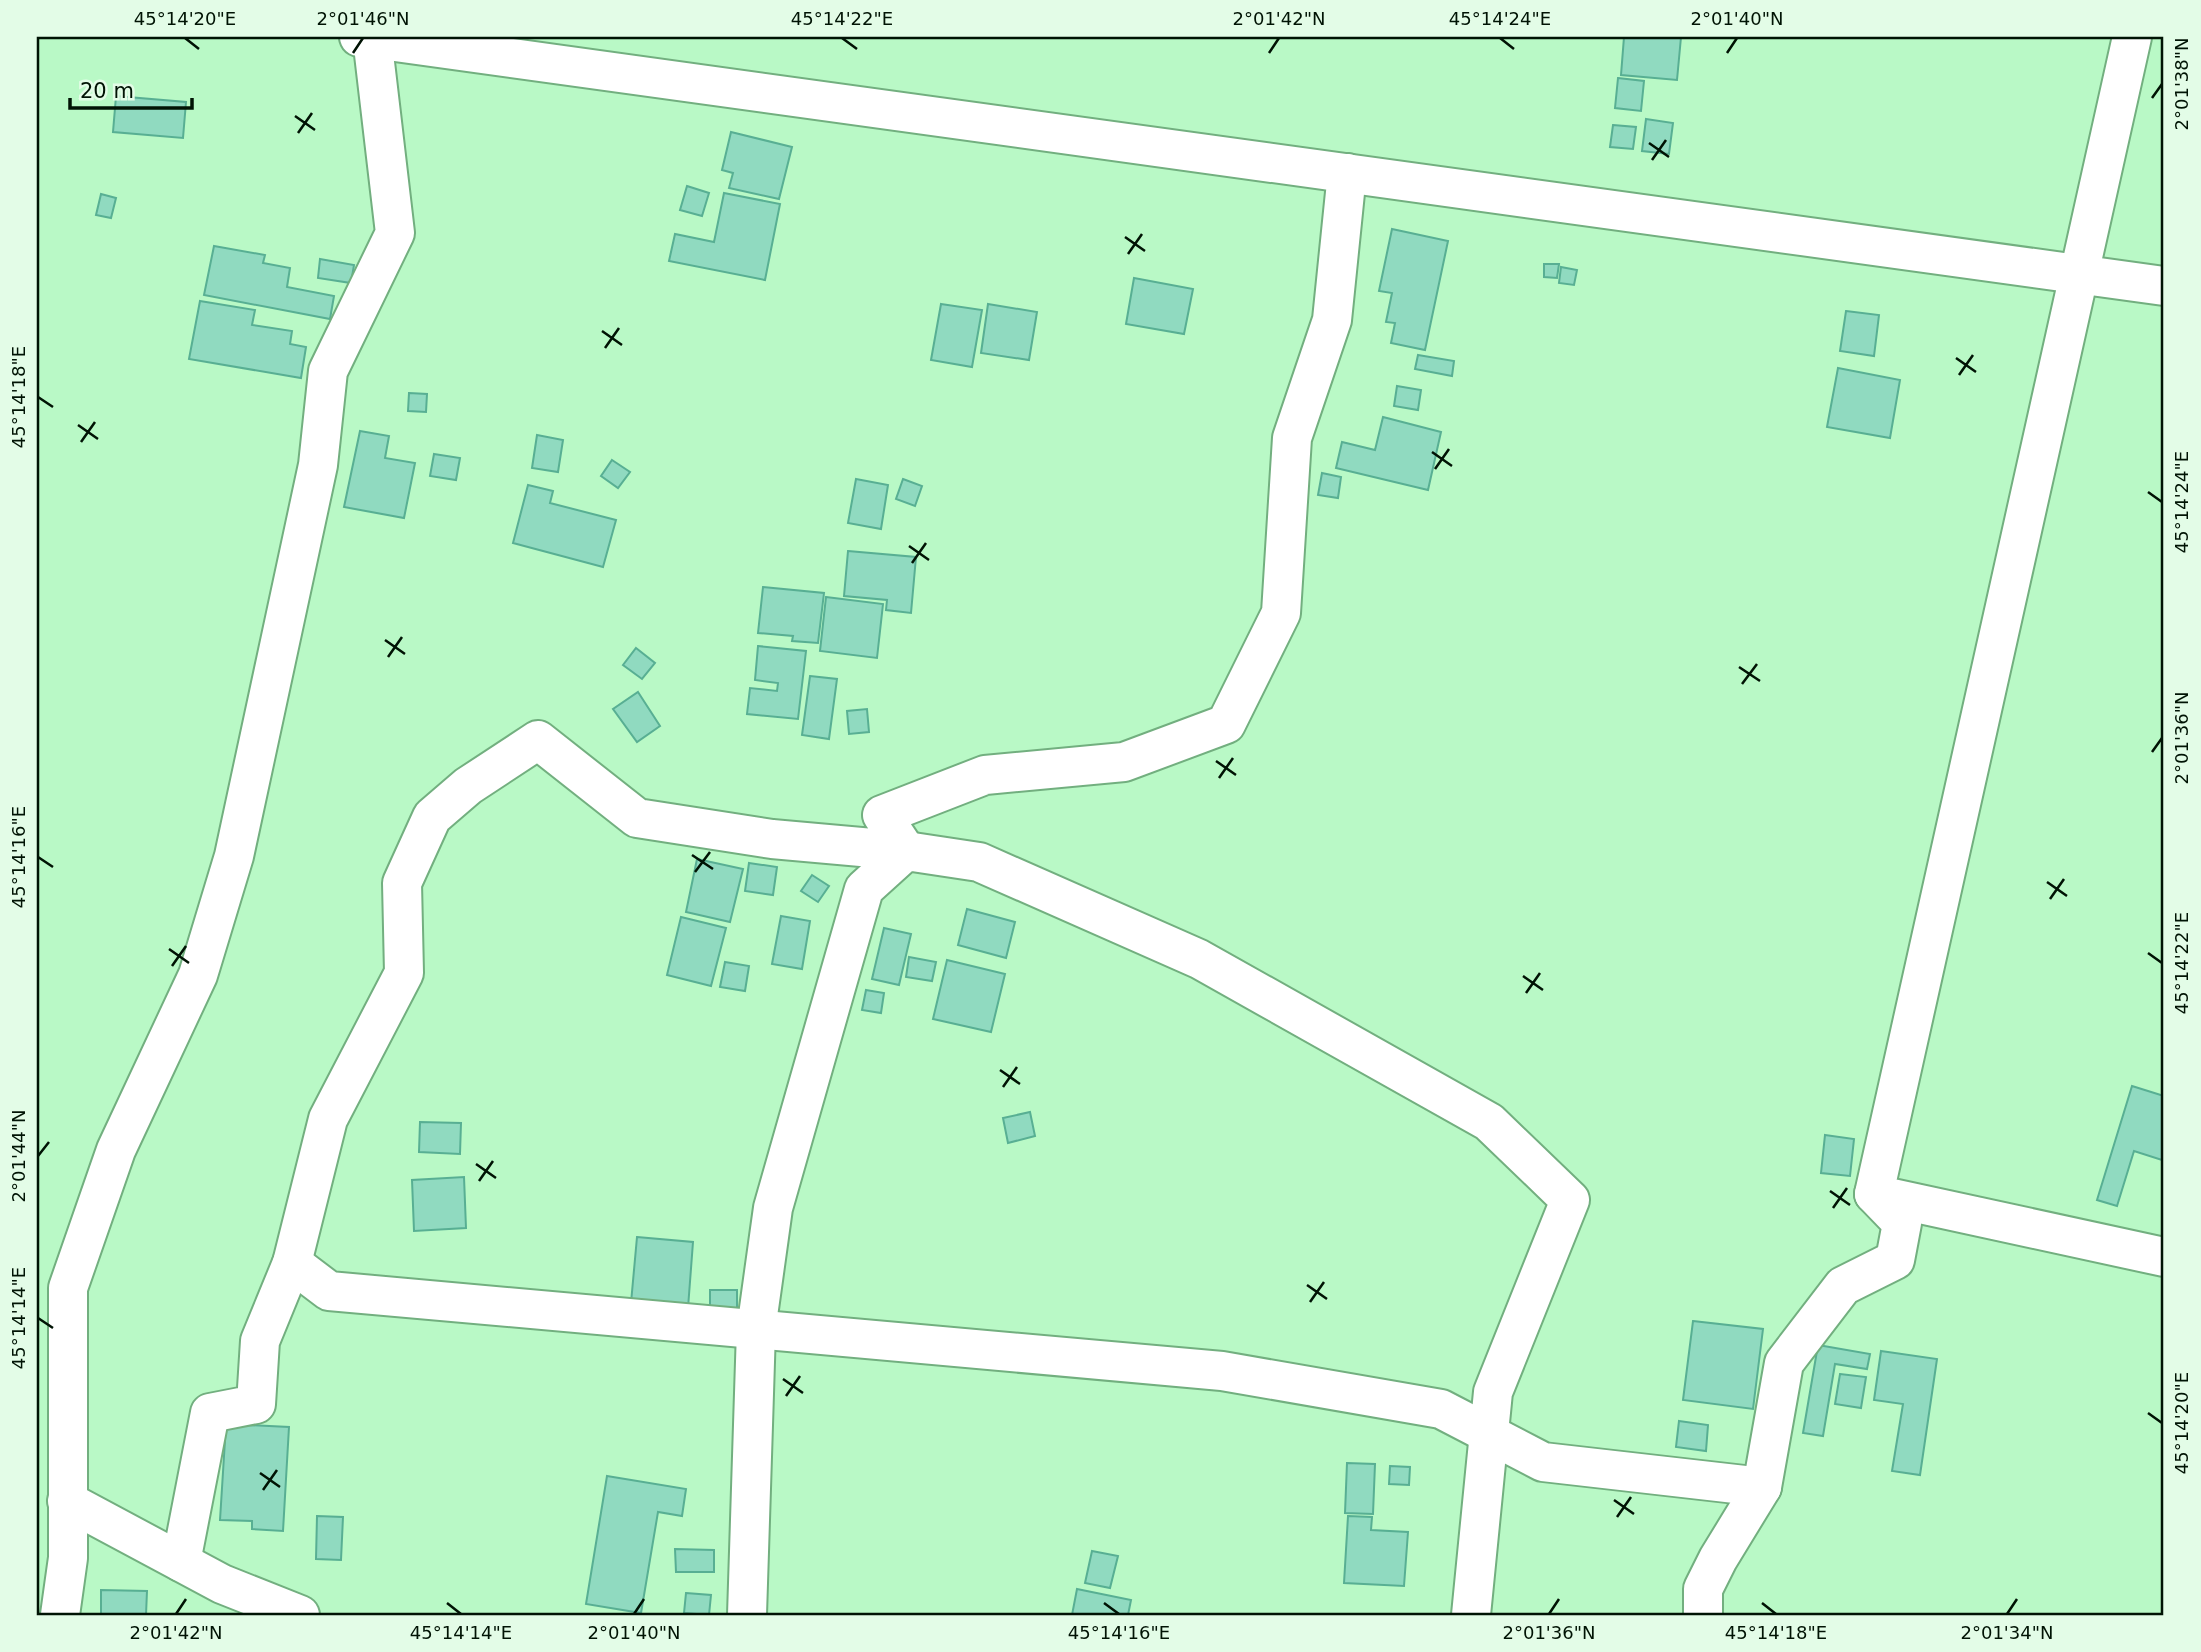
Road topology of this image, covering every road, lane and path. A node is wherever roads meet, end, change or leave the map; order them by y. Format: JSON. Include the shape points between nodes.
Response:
{"nodes":[{"id":1,"x":2132,"y":37,"type":"edge"},
{"id":2,"x":367,"y":38,"type":"edge"},
{"id":3,"x":1347,"y":173,"type":"junction"},
{"id":4,"x":2080,"y":274,"type":"junction"},
{"id":5,"x":2164,"y":286,"type":"edge"},
{"id":6,"x":906,"y":851,"type":"junction"},
{"id":7,"x":1874,"y":1194,"type":"junction"},
{"id":8,"x":2164,"y":1257,"type":"edge"},
{"id":9,"x":292,"y":1263,"type":"junction"},
{"id":10,"x":756,"y":1330,"type":"junction"},
{"id":11,"x":1489,"y":1434,"type":"junction"},
{"id":12,"x":1762,"y":1487,"type":"junction"},
{"id":13,"x":67,"y":1501,"type":"junction"},
{"id":14,"x":181,"y":1562,"type":"junction"},
{"id":15,"x":60,"y":1615,"type":"edge"},
{"id":16,"x":300,"y":1615,"type":"edge"},
{"id":17,"x":747,"y":1615,"type":"edge"},
{"id":18,"x":1471,"y":1615,"type":"edge"},
{"id":19,"x":1703,"y":1615,"type":"edge"}],
"edges":[{"from":1,"to":4,"type":"street"},
{"from":2,"to":3,"type":"street"},
{"from":2,"to":13,"type":"street","via":[[395,233],[328,371],[317,465],[234,856],[198,975],[117,1150],[68,1288]]},
{"from":3,"to":4,"type":"street"},
{"from":3,"to":6,"type":"street","via":[[1332,320],[1292,438],[1281,613],[1226,724],[1124,762],[985,775],[882,815]]},
{"from":4,"to":5,"type":"street"},
{"from":4,"to":7,"type":"street"},
{"from":6,"to":9,"type":"street","via":[[772,839],[637,818],[538,740],[432,817],[402,883],[404,974],[328,1119]]},
{"from":6,"to":10,"type":"street","via":[[864,890],[773,1208]]},
{"from":6,"to":11,"type":"street","via":[[979,862],[1199,959],[1489,1122],[1570,1200],[1493,1392]]},
{"from":7,"to":8,"type":"street"},
{"from":7,"to":12,"type":"street","via":[[1902,1223],[1895,1260],[1843,1286],[1784,1363]]},
{"from":9,"to":10,"type":"street","via":[[328,1291]]},
{"from":9,"to":14,"type":"street","via":[[260,1341],[256,1404],[210,1413]]},
{"from":10,"to":11,"type":"street","via":[[1222,1371],[1441,1409]]},
{"from":10,"to":17,"type":"street"},
{"from":11,"to":12,"type":"street","via":[[1543,1462]]},
{"from":11,"to":18,"type":"street"},
{"from":12,"to":19,"type":"street","via":[[1703,1590]]},
{"from":13,"to":14,"type":"street"},
{"from":13,"to":15,"type":"street","via":[[68,1558]]},
{"from":14,"to":16,"type":"street"}]}
